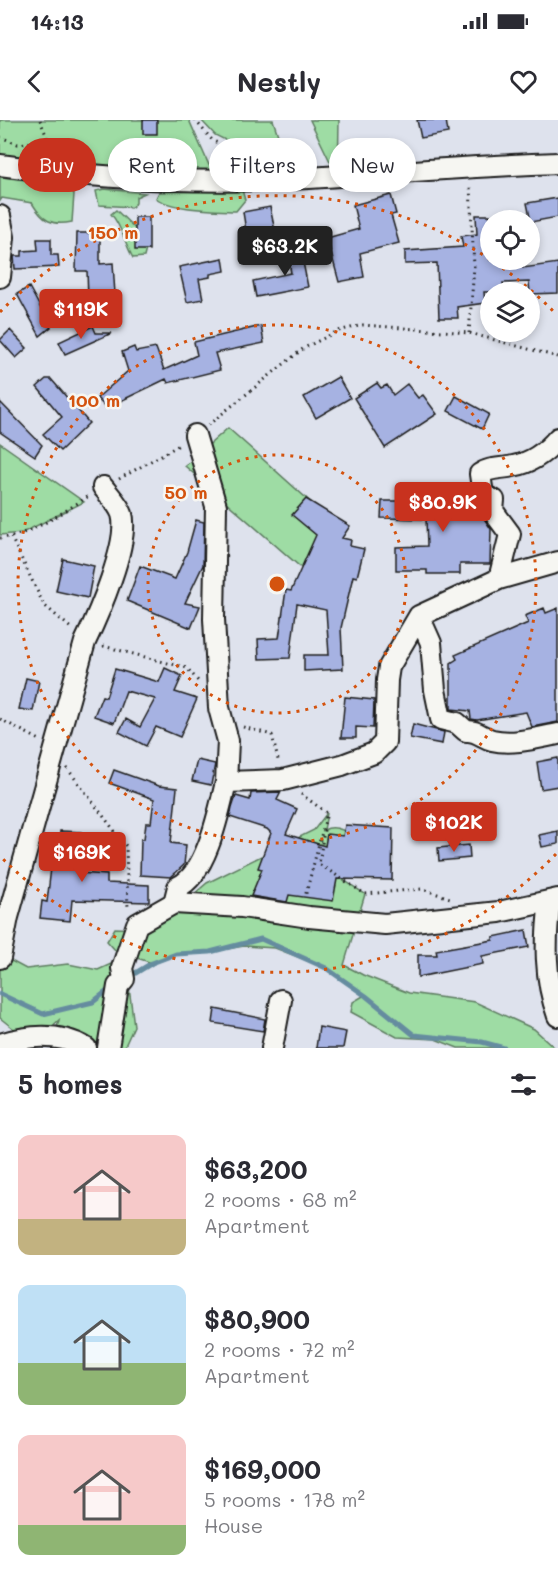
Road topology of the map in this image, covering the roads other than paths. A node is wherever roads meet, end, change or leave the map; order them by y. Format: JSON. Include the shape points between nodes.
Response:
{"nodes":[{"id":1,"x":558,"y":163,"type":"edge"},
{"id":2,"x":0,"y":165,"type":"edge"},
{"id":3,"x":0,"y":216,"type":"edge"},
{"id":4,"x":0,"y":277,"type":"edge"},
{"id":5,"x":195,"y":435,"type":"road end"},
{"id":6,"x":558,"y":438,"type":"edge"},
{"id":7,"x":103,"y":488,"type":"road end"},
{"id":8,"x":558,"y":562,"type":"edge"},
{"id":9,"x":500,"y":579,"type":"junction"},
{"id":10,"x":419,"y":616,"type":"junction"},
{"id":11,"x":558,"y":734,"type":"edge"},
{"id":12,"x":226,"y":782,"type":"junction"},
{"id":13,"x":554,"y":900,"type":"edge"},
{"id":14,"x":174,"y":903,"type":"junction"},
{"id":15,"x":0,"y":958,"type":"edge"},
{"id":16,"x":280,"y":1000,"type":"dead end"},
{"id":17,"x":558,"y":1016,"type":"edge"},
{"id":18,"x":0,"y":1044,"type":"edge"},
{"id":19,"x":86,"y":1048,"type":"edge"},
{"id":20,"x":108,"y":1048,"type":"edge"},
{"id":21,"x":272,"y":1048,"type":"edge"}],
"edges":[{"from":1,"to":2,"type":"street","via":[[288,179],[174,180]]},
{"from":3,"to":4,"type":"street","via":[[4,237]]},
{"from":5,"to":12,"type":"street","via":[[216,506],[214,619],[219,708],[228,741]]},
{"from":6,"to":9,"type":"street","via":[[525,463],[488,470],[479,476],[483,495],[494,500],[493,511],[510,534]]},
{"from":7,"to":15,"type":"street","via":[[121,512],[122,534],[102,605],[85,642]]},
{"from":8,"to":9,"type":"street"},
{"from":9,"to":10,"type":"street"},
{"from":10,"to":11,"type":"street","via":[[431,643],[441,719],[492,740],[531,740]]},
{"from":10,"to":12,"type":"street","via":[[389,667],[385,742],[380,750],[361,760],[283,780]]},
{"from":12,"to":14,"type":"street","via":[[214,833],[190,882],[178,887]]},
{"from":13,"to":14,"type":"street","via":[[500,912],[385,924]]},
{"from":13,"to":17,"type":"street","via":[[546,962]]},
{"from":14,"to":20,"type":"street","via":[[137,924],[122,968],[124,980],[118,986]]},
{"from":16,"to":21,"type":"street"},
{"from":18,"to":19,"type":"street","via":[[27,1036],[44,1036],[69,1040]]}]}
